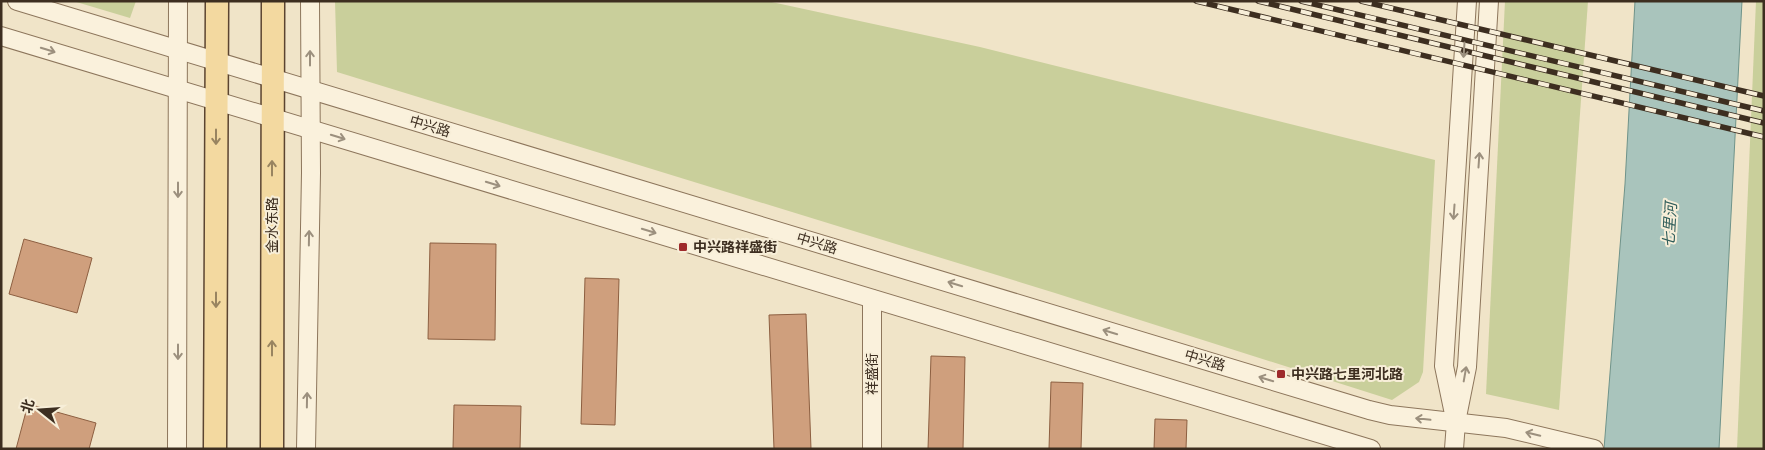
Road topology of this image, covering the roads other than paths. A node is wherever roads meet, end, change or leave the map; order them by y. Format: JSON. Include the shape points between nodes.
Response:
{"nodes":[{"id":1,"x":18,"y":1,"type":"edge"},
{"id":2,"x":178,"y":1,"type":"edge"},
{"id":3,"x":217,"y":1,"type":"edge"},
{"id":4,"x":273,"y":1,"type":"edge"},
{"id":5,"x":310,"y":1,"type":"edge"},
{"id":6,"x":1467,"y":1,"type":"edge"},
{"id":7,"x":1489,"y":1,"type":"edge"},
{"id":8,"x":1,"y":36,"type":"edge"},
{"id":9,"x":178,"y":50,"type":"junction"},
{"id":10,"x":216,"y":62,"type":"junction"},
{"id":11,"x":273,"y":78,"type":"junction"},
{"id":12,"x":178,"y":89,"type":"junction"},
{"id":13,"x":310,"y":90,"type":"junction"},
{"id":14,"x":216,"y":101,"type":"junction"},
{"id":15,"x":273,"y":118,"type":"junction"},
{"id":16,"x":310,"y":129,"type":"junction"},
{"id":17,"x":872,"y":299,"type":"junction"},
{"id":18,"x":1456,"y":422,"type":"junction"},
{"id":19,"x":177,"y":449,"type":"edge"},
{"id":20,"x":215,"y":449,"type":"edge"},
{"id":21,"x":272,"y":449,"type":"edge"},
{"id":22,"x":306,"y":449,"type":"edge"},
{"id":23,"x":872,"y":449,"type":"edge"},
{"id":24,"x":1372,"y":449,"type":"edge"},
{"id":25,"x":1454,"y":449,"type":"edge"},
{"id":26,"x":1594,"y":449,"type":"edge"}],
"edges":[{"from":1,"to":9,"type":"street","name":"中兴路"},
{"from":2,"to":9,"type":"street"},
{"from":3,"to":10,"type":"main road"},
{"from":4,"to":11,"type":"main road","name":"金水东路"},
{"from":13,"to":5,"type":"street","one_way":true},
{"from":6,"to":18,"type":"street","one_way":true,"via":[[1444,366]]},
{"from":18,"to":7,"type":"street","one_way":true,"via":[[1467,367]]},
{"from":8,"to":12,"type":"street","one_way":true},
{"from":9,"to":10,"type":"street","name":"中兴路"},
{"from":9,"to":12,"type":"street"},
{"from":10,"to":11,"type":"street","name":"中兴路"},
{"from":10,"to":14,"type":"main road"},
{"from":11,"to":13,"type":"street","name":"中兴路"},
{"from":11,"to":15,"type":"main road","name":"金水东路"},
{"from":12,"to":14,"type":"street"},
{"from":12,"to":19,"type":"street","one_way":true},
{"from":13,"to":16,"type":"street"},
{"from":18,"to":13,"type":"street","name":"中兴路","one_way":true,"via":[[1369,410]]},
{"from":14,"to":15,"type":"street"},
{"from":14,"to":20,"type":"main road","one_way":true},
{"from":15,"to":16,"type":"street"},
{"from":21,"to":15,"type":"main road","name":"金水东路","one_way":true},
{"from":16,"to":17,"type":"street","one_way":true},
{"from":22,"to":16,"type":"street","one_way":true},
{"from":17,"to":23,"type":"street","name":"祥盛街"},
{"from":17,"to":24,"type":"street"},
{"from":18,"to":25,"type":"street"},
{"from":26,"to":18,"type":"street","name":"中兴路","one_way":true,"via":[[1506,428]]}]}
